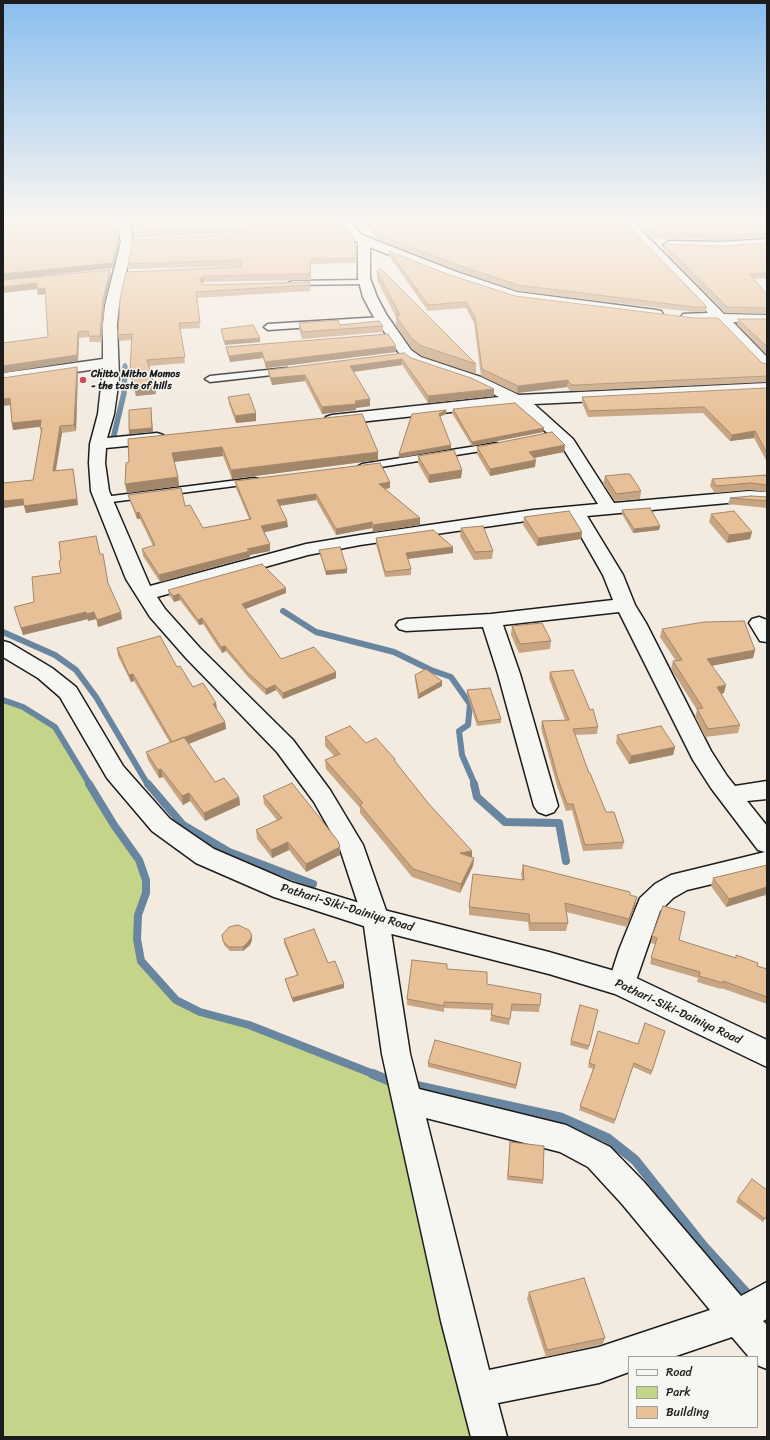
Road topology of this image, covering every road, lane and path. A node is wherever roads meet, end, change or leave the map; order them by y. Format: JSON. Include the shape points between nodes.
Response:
{"nodes":[{"id":1,"x":117,"y":287,"type":"edge"},
{"id":2,"x":367,"y":287,"type":"edge"},
{"id":3,"x":489,"y":287,"type":"edge"},
{"id":4,"x":690,"y":287,"type":"edge"},
{"id":5,"x":721,"y":319,"type":"junction"},
{"id":6,"x":767,"y":319,"type":"edge"},
{"id":7,"x":382,"y":320,"type":"junction"},
{"id":8,"x":268,"y":327,"type":"dead end"},
{"id":9,"x":111,"y":362,"type":"junction"},
{"id":10,"x":767,"y":364,"type":"edge"},
{"id":11,"x":296,"y":370,"type":"edge"},
{"id":12,"x":3,"y":378,"type":"edge"},
{"id":13,"x":210,"y":379,"type":"dead end"},
{"id":14,"x":767,"y":388,"type":"edge"},
{"id":15,"x":518,"y":400,"type":"junction"},
{"id":16,"x":317,"y":422,"type":"edge"},
{"id":17,"x":558,"y":433,"type":"junction"},
{"id":18,"x":542,"y":436,"type":"edge"},
{"id":19,"x":169,"y":437,"type":"edge"},
{"id":20,"x":98,"y":444,"type":"junction"},
{"id":21,"x":503,"y":444,"type":"edge"},
{"id":22,"x":348,"y":469,"type":"edge"},
{"id":23,"x":266,"y":480,"type":"edge"},
{"id":24,"x":767,"y":497,"type":"edge"},
{"id":25,"x":104,"y":500,"type":"junction"},
{"id":26,"x":609,"y":508,"type":"junction"},
{"id":27,"x":575,"y":511,"type":"junction"},
{"id":28,"x":144,"y":594,"type":"junction"},
{"id":29,"x":625,"y":605,"type":"junction"},
{"id":30,"x":491,"y":620,"type":"junction"},
{"id":31,"x":406,"y":625,"type":"dead end"},
{"id":32,"x":3,"y":648,"type":"edge"},
{"id":33,"x":767,"y":790,"type":"edge"},
{"id":34,"x":730,"y":795,"type":"junction"},
{"id":35,"x":546,"y":806,"type":"dead end"},
{"id":36,"x":767,"y":843,"type":"edge"},
{"id":37,"x":767,"y":861,"type":"edge"},
{"id":38,"x":376,"y":919,"type":"junction"},
{"id":39,"x":622,"y":984,"type":"junction"},
{"id":40,"x":767,"y":1054,"type":"edge"},
{"id":41,"x":407,"y":1100,"type":"junction"},
{"id":42,"x":767,"y":1299,"type":"edge"},
{"id":43,"x":738,"y":1318,"type":"junction"},
{"id":44,"x":767,"y":1352,"type":"edge"},
{"id":45,"x":476,"y":1390,"type":"junction"},
{"id":46,"x":489,"y":1437,"type":"edge"}],
"edges":[{"from":1,"to":9,"type":"street","via":[[110,324]]},
{"from":2,"to":7,"type":"street"},
{"from":3,"to":5,"type":"street","via":[[516,296],[674,316]]},
{"from":4,"to":5,"type":"street"},
{"from":5,"to":6,"type":"street"},
{"from":5,"to":10,"type":"street"},
{"from":7,"to":8,"type":"lane"},
{"from":7,"to":15,"type":"street","via":[[401,356],[476,380]]},
{"from":9,"to":12,"type":"street"},
{"from":9,"to":20,"type":"street","via":[[110,385]]},
{"from":11,"to":13,"type":"lane"},
{"from":14,"to":15,"type":"street"},
{"from":15,"to":16,"type":"street"},
{"from":15,"to":17,"type":"street"},
{"from":17,"to":18,"type":"lane"},
{"from":17,"to":26,"type":"street","via":[[579,459]]},
{"from":19,"to":20,"type":"street"},
{"from":20,"to":25,"type":"street","via":[[100,492]]},
{"from":21,"to":22,"type":"lane"},
{"from":23,"to":25,"type":"lane"},
{"from":24,"to":26,"type":"street","via":[[749,496]]},
{"from":25,"to":28,"type":"street"},
{"from":26,"to":27,"type":"street"},
{"from":27,"to":28,"type":"street","via":[[360,540],[306,550]]},
{"from":27,"to":29,"type":"street","via":[[613,575]]},
{"from":28,"to":38,"type":"street","via":[[188,648],[284,746],[322,796],[351,845]]},
{"from":29,"to":30,"type":"street"},
{"from":29,"to":34,"type":"street","via":[[701,754]]},
{"from":30,"to":31,"type":"street"},
{"from":30,"to":35,"type":"street"},
{"from":32,"to":38,"type":"street","name":"Pathari-Siki-Dainiya Road","via":[[45,673],[68,692],[115,772],[161,826],[205,856],[283,890]]},
{"from":33,"to":34,"type":"street"},
{"from":34,"to":36,"type":"street"},
{"from":37,"to":39,"type":"street","via":[[680,882],[664,891],[649,905]]},
{"from":38,"to":39,"type":"street","name":"Pathari-Siki-Dainiya Road"},
{"from":38,"to":41,"type":"street","via":[[396,1054]]},
{"from":39,"to":40,"type":"street","name":"Pathari-Siki-Dainiya Road"},
{"from":41,"to":43,"type":"street","via":[[566,1139],[599,1157],[633,1192]]},
{"from":41,"to":45,"type":"street"},
{"from":42,"to":43,"type":"street"},
{"from":43,"to":44,"type":"street"},
{"from":43,"to":45,"type":"street","via":[[599,1364]]},
{"from":45,"to":46,"type":"street"}]}
